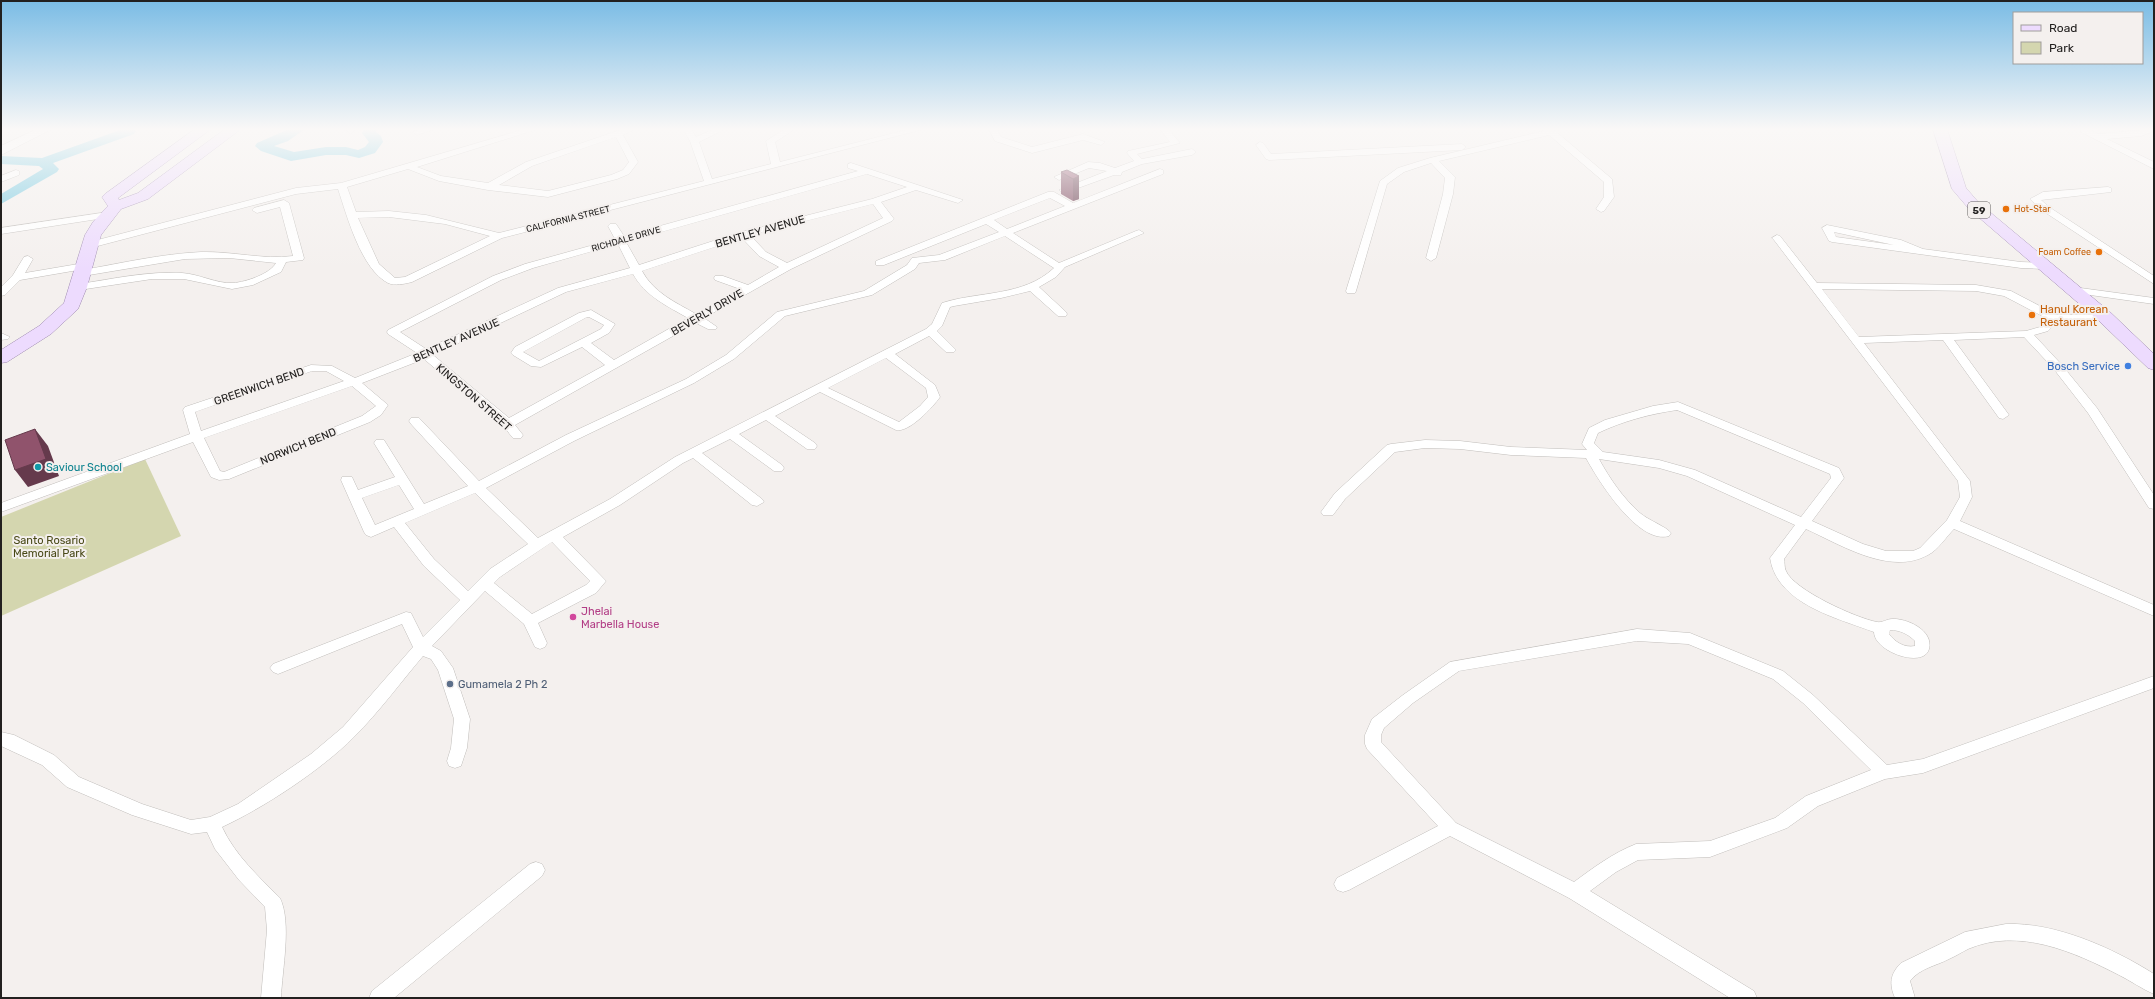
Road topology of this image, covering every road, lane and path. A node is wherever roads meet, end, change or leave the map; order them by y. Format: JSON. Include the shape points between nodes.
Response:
{"nodes":[{"id":1,"x":140,"y":176,"type":"edge"},
{"id":2,"x":171,"y":176,"type":"edge"},
{"id":3,"x":379,"y":176,"type":"edge"},
{"id":4,"x":433,"y":176,"type":"edge"},
{"id":5,"x":508,"y":176,"type":"edge"},
{"id":6,"x":615,"y":176,"type":"edge"},
{"id":7,"x":706,"y":176,"type":"edge"},
{"id":8,"x":736,"y":176,"type":"edge"},
{"id":9,"x":852,"y":176,"type":"edge"},
{"id":10,"x":882,"y":176,"type":"edge"},
{"id":11,"x":1062,"y":176,"type":"edge"},
{"id":12,"x":1101,"y":176,"type":"edge"},
{"id":13,"x":1123,"y":176,"type":"edge"},
{"id":14,"x":1151,"y":176,"type":"edge"},
{"id":15,"x":1393,"y":176,"type":"edge"},
{"id":16,"x":1449,"y":176,"type":"edge"},
{"id":17,"x":1602,"y":176,"type":"edge"},
{"id":18,"x":1955,"y":176,"type":"edge"},
{"id":19,"x":1059,"y":177,"type":"dead end"},
{"id":20,"x":1135,"y":182,"type":"junction"},
{"id":21,"x":709,"y":183,"type":"junction"},
{"id":22,"x":342,"y":186,"type":"junction"},
{"id":23,"x":488,"y":187,"type":"junction"},
{"id":24,"x":915,"y":187,"type":"junction"},
{"id":25,"x":2108,"y":190,"type":"dead end"},
{"id":26,"x":1051,"y":194,"type":"junction"},
{"id":27,"x":958,"y":200,"type":"dead end"},
{"id":28,"x":875,"y":201,"type":"junction"},
{"id":29,"x":1071,"y":206,"type":"junction"},
{"id":30,"x":1601,"y":209,"type":"dead end"},
{"id":31,"x":112,"y":211,"type":"junction"},
{"id":32,"x":240,"y":214,"type":"dead end"},
{"id":33,"x":352,"y":215,"type":"junction"},
{"id":34,"x":987,"y":220,"type":"junction"},
{"id":35,"x":613,"y":226,"type":"dead end"},
{"id":36,"x":1,"y":231,"type":"edge"},
{"id":37,"x":1005,"y":233,"type":"junction"},
{"id":38,"x":1139,"y":233,"type":"dead end"},
{"id":39,"x":744,"y":234,"type":"junction"},
{"id":40,"x":499,"y":236,"type":"junction"},
{"id":41,"x":1777,"y":238,"type":"dead end"},
{"id":42,"x":622,"y":240,"type":"junction"},
{"id":43,"x":90,"y":245,"type":"junction"},
{"id":44,"x":1923,"y":252,"type":"junction"},
{"id":45,"x":1431,"y":258,"type":"dead end"},
{"id":46,"x":28,"y":259,"type":"dead end"},
{"id":47,"x":282,"y":261,"type":"junction"},
{"id":48,"x":880,"y":263,"type":"dead end"},
{"id":49,"x":1059,"y":266,"type":"junction"},
{"id":50,"x":2044,"y":266,"type":"junction"},
{"id":51,"x":787,"y":267,"type":"junction"},
{"id":52,"x":2135,"y":268,"type":"junction"},
{"id":53,"x":2154,"y":269,"type":"edge"},
{"id":54,"x":635,"y":270,"type":"junction"},
{"id":55,"x":82,"y":275,"type":"junction"},
{"id":56,"x":17,"y":277,"type":"junction"},
{"id":57,"x":719,"y":278,"type":"dead end"},
{"id":58,"x":2154,"y":281,"type":"edge"},
{"id":59,"x":1030,"y":286,"type":"junction"},
{"id":60,"x":1813,"y":286,"type":"junction"},
{"id":61,"x":748,"y":288,"type":"junction"},
{"id":62,"x":1351,"y":291,"type":"dead end"},
{"id":63,"x":1,"y":293,"type":"edge"},
{"id":64,"x":2079,"y":295,"type":"junction"},
{"id":65,"x":2150,"y":301,"type":"edge"},
{"id":66,"x":1062,"y":314,"type":"dead end"},
{"id":67,"x":2104,"y":316,"type":"junction"},
{"id":68,"x":2055,"y":318,"type":"junction"},
{"id":69,"x":697,"y":319,"type":"junction"},
{"id":70,"x":712,"y":327,"type":"dead end"},
{"id":71,"x":930,"y":331,"type":"junction"},
{"id":72,"x":392,"y":332,"type":"joint"},
{"id":73,"x":2027,"y":334,"type":"junction"},
{"id":74,"x":1945,"y":336,"type":"junction"},
{"id":75,"x":1857,"y":340,"type":"junction"},
{"id":76,"x":583,"y":342,"type":"junction"},
{"id":77,"x":950,"y":350,"type":"dead end"},
{"id":78,"x":887,"y":352,"type":"junction"},
{"id":79,"x":425,"y":354,"type":"junction"},
{"id":80,"x":1,"y":358,"type":"edge"},
{"id":81,"x":2154,"y":364,"type":"edge"},
{"id":82,"x":613,"y":365,"type":"junction"},
{"id":83,"x":354,"y":382,"type":"junction"},
{"id":84,"x":818,"y":387,"type":"junction"},
{"id":85,"x":766,"y":415,"type":"junction"},
{"id":86,"x":2003,"y":416,"type":"dead end"},
{"id":87,"x":415,"y":421,"type":"dead end"},
{"id":88,"x":508,"y":424,"type":"junction"},
{"id":89,"x":517,"y":434,"type":"dead end"},
{"id":90,"x":731,"y":434,"type":"junction"},
{"id":91,"x":197,"y":437,"type":"junction"},
{"id":92,"x":380,"y":443,"type":"dead end"},
{"id":93,"x":811,"y":446,"type":"dead end"},
{"id":94,"x":694,"y":453,"type":"junction"},
{"id":95,"x":1595,"y":455,"type":"junction"},
{"id":96,"x":778,"y":468,"type":"dead end"},
{"id":97,"x":402,"y":479,"type":"junction"},
{"id":98,"x":347,"y":480,"type":"dead end"},
{"id":99,"x":477,"y":487,"type":"junction"},
{"id":100,"x":355,"y":496,"type":"junction"},
{"id":101,"x":757,"y":502,"type":"dead end"},
{"id":102,"x":2154,"y":505,"type":"edge"},
{"id":103,"x":1,"y":508,"type":"edge"},
{"id":104,"x":421,"y":510,"type":"junction"},
{"id":105,"x":1328,"y":512,"type":"dead end"},
{"id":106,"x":396,"y":520,"type":"junction"},
{"id":107,"x":1804,"y":523,"type":"junction"},
{"id":108,"x":1952,"y":523,"type":"junction"},
{"id":109,"x":1664,"y":532,"type":"dead end"},
{"id":110,"x":554,"y":536,"type":"junction"},
{"id":111,"x":537,"y":545,"type":"junction"},
{"id":112,"x":484,"y":584,"type":"junction"},
{"id":113,"x":468,"y":598,"type":"junction"},
{"id":114,"x":2154,"y":611,"type":"edge"},
{"id":115,"x":530,"y":621,"type":"junction"},
{"id":116,"x":1881,"y":629,"type":"dead end"},
{"id":117,"x":540,"y":643,"type":"dead end"},
{"id":118,"x":421,"y":648,"type":"junction"},
{"id":119,"x":278,"y":668,"type":"dead end"},
{"id":120,"x":2154,"y":682,"type":"edge"},
{"id":121,"x":1,"y":739,"type":"edge"},
{"id":122,"x":455,"y":761,"type":"dead end"},
{"id":123,"x":1884,"y":772,"type":"junction"},
{"id":124,"x":212,"y":824,"type":"junction"},
{"id":125,"x":1450,"y":828,"type":"junction"},
{"id":126,"x":536,"y":870,"type":"dead end"},
{"id":127,"x":1343,"y":884,"type":"dead end"},
{"id":128,"x":1575,"y":892,"type":"junction"},
{"id":129,"x":2154,"y":985,"type":"edge"},
{"id":130,"x":271,"y":998,"type":"edge"},
{"id":131,"x":379,"y":998,"type":"edge"},
{"id":132,"x":1747,"y":998,"type":"edge"},
{"id":133,"x":1905,"y":998,"type":"edge"}],
"edges":[{"from":1,"to":31,"type":"main road","via":[[110,197]]},
{"from":2,"to":31,"type":"main road","via":[[143,196]]},
{"from":3,"to":22,"type":"street"},
{"from":4,"to":23,"type":"street"},
{"from":5,"to":23,"type":"street"},
{"from":6,"to":23,"type":"street","via":[[548,194]]},
{"from":7,"to":21,"type":"street"},
{"from":8,"to":21,"type":"street","name":"CALIFORNIA STREET"},
{"from":9,"to":42,"type":"street","name":"RICHDALE DRIVE"},
{"from":10,"to":24,"type":"street"},
{"from":11,"to":19,"type":"street"},
{"from":12,"to":26,"type":"street"},
{"from":13,"to":20,"type":"street"},
{"from":14,"to":20,"type":"street"},
{"from":15,"to":62,"type":"street","via":[[1383,183]]},
{"from":16,"to":45,"type":"street","via":[[1448,194]]},
{"from":17,"to":30,"type":"street","via":[[1608,181],[1609,198]]},
{"from":18,"to":50,"type":"main road","number":"59","via":[[1959,189],[1974,206]]},
{"from":20,"to":29,"type":"street"},
{"from":21,"to":40,"type":"street","name":"CALIFORNIA STREET"},
{"from":22,"to":33,"type":"street"},
{"from":22,"to":43,"type":"street","via":[[296,191]]},
{"from":24,"to":27,"type":"street"},
{"from":24,"to":28,"type":"street","name":"BENTLEY AVENUE"},
{"from":25,"to":52,"type":"street","via":[[2043,195],[2035,199]]},
{"from":26,"to":29,"type":"street"},
{"from":26,"to":34,"type":"street"},
{"from":28,"to":39,"type":"street","name":"BENTLEY AVENUE"},
{"from":28,"to":51,"type":"street","name":"BEVERLY DRIVE","via":[[889,219]]},
{"from":29,"to":37,"type":"street"},
{"from":31,"to":36,"type":"street"},
{"from":31,"to":43,"type":"main road","via":[[99,225]]},
{"from":32,"to":47,"type":"street","via":[[284,203],[298,258]]},
{"from":33,"to":40,"type":"street","via":[[377,213],[459,223]]},
{"from":33,"to":40,"type":"street","name":"CALIFORNIA STREET","via":[[376,267],[397,282],[408,280]]},
{"from":34,"to":37,"type":"street"},
{"from":34,"to":48,"type":"street"},
{"from":35,"to":42,"type":"street"},
{"from":37,"to":49,"type":"street"},
{"from":37,"to":99,"type":"street","via":[[941,258],[916,260],[911,267],[868,293],[780,314],[730,357],[690,381],[570,438]]},
{"from":38,"to":49,"type":"street"},
{"from":39,"to":51,"type":"street","via":[[759,253]]},
{"from":39,"to":54,"type":"street","name":"BENTLEY AVENUE"},
{"from":41,"to":60,"type":"street"},
{"from":42,"to":54,"type":"street"},
{"from":42,"to":72,"type":"street","name":"RICHDALE DRIVE","via":[[529,266],[497,278]]},
{"from":43,"to":55,"type":"main road"},
{"from":44,"to":44,"type":"street","via":[[1832,239],[1827,228],[1901,242]]},
{"from":44,"to":50,"type":"street"},
{"from":46,"to":56,"type":"street"},
{"from":47,"to":55,"type":"street","via":[[220,255],[178,256]]},
{"from":47,"to":55,"type":"street","via":[[276,270],[249,283],[232,286],[184,276]]},
{"from":49,"to":59,"type":"street","via":[[1056,273]]},
{"from":50,"to":64,"type":"main road","number":"59"},
{"from":51,"to":61,"type":"street","name":"BEVERLY DRIVE"},
{"from":52,"to":53,"type":"street"},
{"from":52,"to":58,"type":"street"},
{"from":54,"to":69,"type":"street","via":[[643,282],[661,299]]},
{"from":54,"to":79,"type":"street","name":"BENTLEY AVENUE","via":[[562,290]]},
{"from":55,"to":56,"type":"street"},
{"from":55,"to":80,"type":"main road","via":[[72,305],[60,318]]},
{"from":56,"to":63,"type":"street"},
{"from":57,"to":61,"type":"street"},
{"from":59,"to":66,"type":"street"},
{"from":59,"to":71,"type":"street","via":[[992,297],[946,305],[937,326]]},
{"from":60,"to":68,"type":"street","via":[[1976,288],[2007,293]]},
{"from":60,"to":75,"type":"street"},
{"from":61,"to":69,"type":"street","name":"BEVERLY DRIVE"},
{"from":64,"to":65,"type":"street","via":[[2112,294]]},
{"from":64,"to":65,"type":"street","via":[[2124,303]]},
{"from":64,"to":67,"type":"main road","number":"59"},
{"from":67,"to":68,"type":"street"},
{"from":67,"to":81,"type":"main road","number":"59"},
{"from":68,"to":73,"type":"street","via":[[2044,329]]},
{"from":69,"to":70,"type":"street"},
{"from":69,"to":82,"type":"street","name":"BEVERLY DRIVE"},
{"from":71,"to":77,"type":"street"},
{"from":71,"to":78,"type":"street"},
{"from":72,"to":79,"type":"street","name":"KINGSTON STREET"},
{"from":73,"to":74,"type":"street"},
{"from":73,"to":102,"type":"street","via":[[2093,411]]},
{"from":74,"to":75,"type":"street"},
{"from":74,"to":86,"type":"street"},
{"from":75,"to":108,"type":"street","via":[[1961,475],[1966,486],[1966,497]]},
{"from":76,"to":76,"type":"street","via":[[537,365],[517,353],[519,349],[586,314],[591,313],[610,324],[605,331]]},
{"from":76,"to":82,"type":"street"},
{"from":78,"to":84,"type":"street"},
{"from":78,"to":84,"type":"street","via":[[931,387],[934,398],[900,427],[856,408]]},
{"from":79,"to":83,"type":"street","name":"BENTLEY AVENUE"},
{"from":79,"to":88,"type":"street","name":"KINGSTON STREET"},
{"from":82,"to":88,"type":"street","name":"BEVERLY DRIVE"},
{"from":83,"to":91,"type":"street","name":"BENTLEY AVENUE"},
{"from":83,"to":91,"type":"street","name":"GREENWICH BEND","via":[[328,368],[311,368],[189,410]]},
{"from":83,"to":91,"type":"street","name":"NORWICH BEND","via":[[382,405],[377,412],[366,419],[225,476],[215,474]]},
{"from":84,"to":85,"type":"street"},
{"from":85,"to":90,"type":"street"},
{"from":85,"to":93,"type":"street"},
{"from":87,"to":99,"type":"street"},
{"from":88,"to":89,"type":"street","name":"KINGSTON STREET"},
{"from":90,"to":94,"type":"street"},
{"from":90,"to":96,"type":"street"},
{"from":91,"to":103,"type":"street","name":"BENTLEY AVENUE","via":[[122,462]]},
{"from":92,"to":97,"type":"street"},
{"from":94,"to":101,"type":"street"},
{"from":94,"to":110,"type":"street"},
{"from":95,"to":105,"type":"street","via":[[1511,451],[1460,445],[1425,444],[1392,448],[1340,496]]},
{"from":95,"to":107,"type":"street","via":[[1659,464],[1691,473]]},
{"from":95,"to":107,"type":"street","via":[[1588,444],[1592,431],[1609,423],[1653,410],[1680,406],[1831,469],[1837,474],[1838,478]]},
{"from":95,"to":109,"type":"street","via":[[1599,470],[1623,502],[1644,523]]},
{"from":97,"to":100,"type":"street"},
{"from":97,"to":104,"type":"street"},
{"from":98,"to":100,"type":"street"},
{"from":99,"to":104,"type":"street"},
{"from":99,"to":111,"type":"street"},
{"from":100,"to":106,"type":"street","via":[[371,532]]},
{"from":104,"to":106,"type":"street"},
{"from":106,"to":113,"type":"street","via":[[438,572]]},
{"from":107,"to":108,"type":"street","via":[[1874,553],[1904,557],[1916,556],[1925,551]]},
{"from":107,"to":116,"type":"street","via":[[1777,558],[1778,572],[1785,582],[1809,599]]},
{"from":108,"to":114,"type":"street"},
{"from":110,"to":111,"type":"street"},
{"from":110,"to":115,"type":"street","via":[[599,581],[591,589]]},
{"from":111,"to":112,"type":"street","via":[[495,573]]},
{"from":112,"to":113,"type":"street"},
{"from":112,"to":115,"type":"street"},
{"from":113,"to":118,"type":"street"},
{"from":115,"to":117,"type":"street"},
{"from":118,"to":119,"type":"street","via":[[406,617]]},
{"from":118,"to":122,"type":"street","via":[[436,655],[445,668],[462,719]]},
{"from":118,"to":124,"type":"street","via":[[349,732],[317,759],[250,804]]},
{"from":120,"to":123,"type":"street","via":[[1923,766]]},
{"from":121,"to":124,"type":"street","via":[[48,760],[73,782],[138,810],[191,826]]},
{"from":123,"to":125,"type":"street","via":[[1808,699],[1778,675],[1690,639],[1637,635],[1455,666],[1378,724],[1372,734],[1373,744]]},
{"from":123,"to":128,"type":"street","via":[[1812,801],[1781,823],[1710,849],[1636,852],[1610,866]]},
{"from":124,"to":130,"type":"street","via":[[221,844],[274,904],[276,930]]},
{"from":125,"to":127,"type":"street"},
{"from":125,"to":128,"type":"street"},
{"from":126,"to":131,"type":"street"},
{"from":128,"to":132,"type":"street"},
{"from":129,"to":133,"type":"street","via":[[2082,948],[2033,934],[2006,932],[1966,941],[1911,965],[1902,974],[1900,990]]}]}
